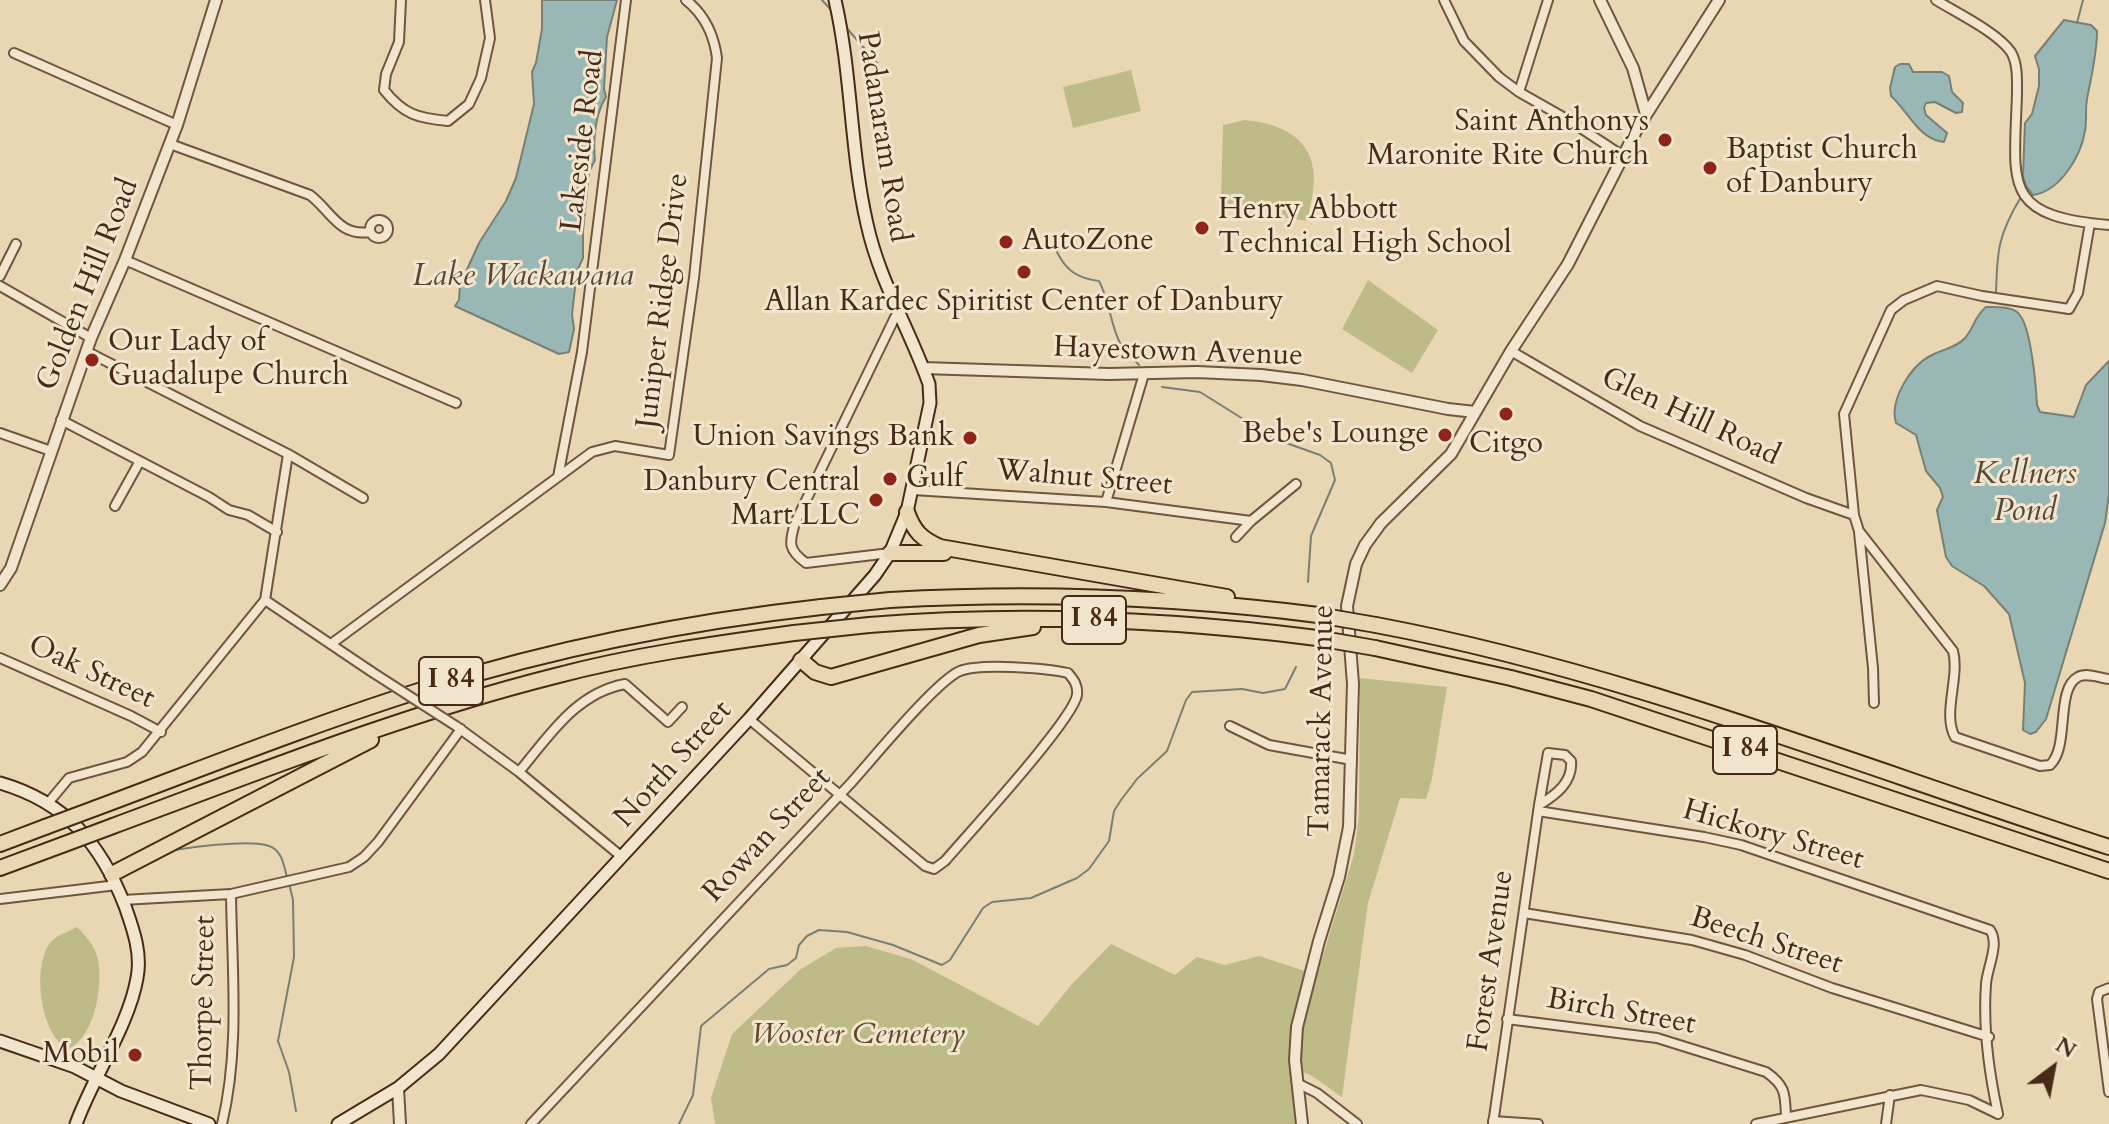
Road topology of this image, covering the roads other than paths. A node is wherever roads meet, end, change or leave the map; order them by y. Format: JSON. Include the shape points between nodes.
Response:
{"nodes":[{"id":1,"x":216,"y":0,"type":"edge"},
{"id":2,"x":401,"y":0,"type":"edge"},
{"id":3,"x":485,"y":0,"type":"edge"},
{"id":4,"x":626,"y":0,"type":"edge"},
{"id":5,"x":686,"y":0,"type":"edge"},
{"id":6,"x":1444,"y":0,"type":"edge"},
{"id":7,"x":1548,"y":0,"type":"edge"},
{"id":8,"x":1600,"y":0,"type":"edge"},
{"id":9,"x":1719,"y":0,"type":"edge"},
{"id":10,"x":1936,"y":0,"type":"edge"},
{"id":11,"x":836,"y":4,"type":"edge"},
{"id":12,"x":14,"y":53,"type":"dead end"},
{"id":13,"x":1519,"y":92,"type":"junction"},
{"id":14,"x":1646,"y":114,"type":"junction"},
{"id":15,"x":177,"y":125,"type":"junction"},
{"id":16,"x":170,"y":144,"type":"junction"},
{"id":17,"x":1623,"y":156,"type":"junction"},
{"id":18,"x":2090,"y":223,"type":"junction"},
{"id":19,"x":2109,"y":225,"type":"edge"},
{"id":20,"x":370,"y":232,"type":"dead end"},
{"id":21,"x":16,"y":244,"type":"dead end"},
{"id":22,"x":125,"y":260,"type":"junction"},
{"id":23,"x":0,"y":276,"type":"edge"},
{"id":24,"x":0,"y":286,"type":"edge"},
{"id":25,"x":898,"y":310,"type":"junction"},
{"id":26,"x":91,"y":338,"type":"junction"},
{"id":27,"x":86,"y":351,"type":"junction"},
{"id":28,"x":1511,"y":351,"type":"junction"},
{"id":29,"x":923,"y":368,"type":"junction"},
{"id":30,"x":1144,"y":374,"type":"junction"},
{"id":31,"x":456,"y":403,"type":"dead end"},
{"id":32,"x":1475,"y":412,"type":"junction"},
{"id":33,"x":61,"y":420,"type":"junction"},
{"id":34,"x":0,"y":433,"type":"edge"},
{"id":35,"x":51,"y":451,"type":"junction"},
{"id":36,"x":288,"y":454,"type":"junction"},
{"id":37,"x":140,"y":461,"type":"junction"},
{"id":38,"x":558,"y":477,"type":"junction"},
{"id":39,"x":1296,"y":484,"type":"dead end"},
{"id":40,"x":913,"y":490,"type":"junction"},
{"id":41,"x":363,"y":498,"type":"dead end"},
{"id":42,"x":1106,"y":502,"type":"junction"},
{"id":43,"x":115,"y":506,"type":"dead end"},
{"id":44,"x":907,"y":512,"type":"junction"},
{"id":45,"x":1854,"y":515,"type":"junction"},
{"id":46,"x":1251,"y":521,"type":"junction"},
{"id":47,"x":1859,"y":531,"type":"junction"},
{"id":48,"x":277,"y":532,"type":"junction"},
{"id":49,"x":1236,"y":537,"type":"dead end"},
{"id":50,"x":890,"y":553,"type":"junction"},
{"id":51,"x":973,"y":555,"type":"junction"},
{"id":52,"x":0,"y":585,"type":"edge"},
{"id":53,"x":265,"y":600,"type":"junction"},
{"id":54,"x":1294,"y":612,"type":"junction"},
{"id":55,"x":1198,"y":626,"type":"junction"},
{"id":56,"x":331,"y":644,"type":"junction"},
{"id":57,"x":0,"y":658,"type":"edge"},
{"id":58,"x":801,"y":660,"type":"junction"},
{"id":59,"x":2109,"y":679,"type":"edge"},
{"id":60,"x":481,"y":696,"type":"junction"},
{"id":61,"x":1874,"y":703,"type":"dead end"},
{"id":62,"x":682,"y":707,"type":"dead end"},
{"id":63,"x":749,"y":719,"type":"junction"},
{"id":64,"x":1230,"y":726,"type":"dead end"},
{"id":65,"x":459,"y":728,"type":"junction"},
{"id":66,"x":161,"y":732,"type":"junction"},
{"id":67,"x":1352,"y":760,"type":"junction"},
{"id":68,"x":519,"y":772,"type":"junction"},
{"id":69,"x":0,"y":783,"type":"edge"},
{"id":70,"x":840,"y":795,"type":"junction"},
{"id":71,"x":49,"y":802,"type":"junction"},
{"id":72,"x":1538,"y":808,"type":"junction"},
{"id":73,"x":45,"y":827,"type":"junction"},
{"id":74,"x":0,"y":834,"type":"edge"},
{"id":75,"x":0,"y":844,"type":"edge"},
{"id":76,"x":2109,"y":847,"type":"edge"},
{"id":77,"x":622,"y":857,"type":"junction"},
{"id":78,"x":0,"y":868,"type":"edge"},
{"id":79,"x":2109,"y":871,"type":"edge"},
{"id":80,"x":114,"y":879,"type":"junction"},
{"id":81,"x":231,"y":894,"type":"junction"},
{"id":82,"x":0,"y":899,"type":"edge"},
{"id":83,"x":122,"y":900,"type":"junction"},
{"id":84,"x":1524,"y":913,"type":"junction"},
{"id":85,"x":2109,"y":988,"type":"edge"},
{"id":86,"x":1507,"y":1019,"type":"junction"},
{"id":87,"x":1989,"y":1037,"type":"junction"},
{"id":88,"x":0,"y":1041,"type":"edge"},
{"id":89,"x":94,"y":1078,"type":"junction"},
{"id":90,"x":1297,"y":1083,"type":"junction"},
{"id":91,"x":398,"y":1088,"type":"junction"},
{"id":92,"x":2109,"y":1092,"type":"edge"},
{"id":93,"x":1890,"y":1095,"type":"junction"},
{"id":94,"x":1786,"y":1117,"type":"junction"},
{"id":95,"x":1493,"y":1122,"type":"edge"},
{"id":96,"x":76,"y":1124,"type":"edge"},
{"id":97,"x":209,"y":1124,"type":"edge"},
{"id":98,"x":222,"y":1124,"type":"edge"},
{"id":99,"x":338,"y":1124,"type":"edge"},
{"id":100,"x":400,"y":1124,"type":"edge"},
{"id":101,"x":531,"y":1124,"type":"edge"},
{"id":102,"x":1302,"y":1124,"type":"edge"},
{"id":103,"x":1357,"y":1124,"type":"edge"},
{"id":104,"x":1538,"y":1124,"type":"edge"},
{"id":105,"x":1756,"y":1124,"type":"edge"},
{"id":106,"x":1886,"y":1124,"type":"edge"}],
"edges":[{"from":1,"to":15,"type":"street","name":"Golden Hill Road"},
{"from":2,"to":3,"type":"street","via":[[399,42],[384,90],[397,106],[419,118],[448,121],[469,104],[481,78],[490,38]]},
{"from":4,"to":38,"type":"street","name":"Lakeside Road","via":[[582,352]]},
{"from":5,"to":38,"type":"street","name":"Juniper Ridge Drive","via":[[714,39],[717,58],[669,455],[615,446],[592,452]]},
{"from":6,"to":13,"type":"street","via":[[1464,41]]},
{"from":7,"to":13,"type":"street"},
{"from":8,"to":14,"type":"street","via":[[1633,68]]},
{"from":9,"to":14,"type":"street","name":"Tamarack Avenue"},
{"from":10,"to":18,"type":"street","via":[[1999,40],[2014,60],[2016,175],[2024,196],[2050,214]]},
{"from":11,"to":25,"type":"main road","name":"Padanaram Road","via":[[867,224]]},
{"from":12,"to":15,"type":"street"},
{"from":13,"to":17,"type":"street"},
{"from":14,"to":17,"type":"street","name":"Tamarack Avenue"},
{"from":15,"to":16,"type":"street","name":"Golden Hill Road"},
{"from":16,"to":20,"type":"street","via":[[310,195],[342,228]]},
{"from":16,"to":22,"type":"street","name":"Golden Hill Road"},
{"from":17,"to":28,"type":"street","name":"Tamarack Avenue","via":[[1568,264]]},
{"from":18,"to":19,"type":"street"},
{"from":18,"to":45,"type":"street","via":[[2078,293],[2069,309],[1937,286],[1891,310],[1844,414]]},
{"from":21,"to":23,"type":"street"},
{"from":22,"to":26,"type":"street","name":"Golden Hill Road"},
{"from":22,"to":31,"type":"street"},
{"from":24,"to":26,"type":"street"},
{"from":25,"to":29,"type":"main road","name":"Padanaram Road"},
{"from":25,"to":50,"type":"street","via":[[790,540],[794,554],[806,563]]},
{"from":26,"to":27,"type":"street","name":"Golden Hill Road"},
{"from":27,"to":33,"type":"street","name":"Golden Hill Road"},
{"from":27,"to":36,"type":"street"},
{"from":28,"to":32,"type":"street","name":"Tamarack Avenue"},
{"from":28,"to":45,"type":"street","name":"Glen Hill Road","via":[[1640,426]]},
{"from":29,"to":30,"type":"street","name":"Hayestown Avenue"},
{"from":29,"to":40,"type":"main road","name":"North Street","via":[[930,403]]},
{"from":30,"to":32,"type":"street","name":"Hayestown Avenue","via":[[1289,378]]},
{"from":30,"to":42,"type":"street"},
{"from":32,"to":67,"type":"street","name":"Tamarack Avenue","via":[[1447,459],[1381,523],[1356,564],[1347,606]]},
{"from":33,"to":35,"type":"street","name":"Golden Hill Road"},
{"from":33,"to":37,"type":"street"},
{"from":34,"to":35,"type":"street"},
{"from":35,"to":52,"type":"street","name":"Golden Hill Road","via":[[11,568]]},
{"from":36,"to":41,"type":"street"},
{"from":36,"to":48,"type":"street"},
{"from":37,"to":43,"type":"street"},
{"from":37,"to":48,"type":"street"},
{"from":38,"to":56,"type":"street","name":"Juniper Ridge Drive"},
{"from":39,"to":46,"type":"street"},
{"from":40,"to":42,"type":"street","name":"Walnut Street"},
{"from":40,"to":44,"type":"main road","name":"North Street"},
{"from":42,"to":46,"type":"street","name":"Walnut Street"},
{"from":44,"to":50,"type":"main road","name":"North Street"},
{"from":44,"to":51,"type":"highway","via":[[922,539]]},
{"from":45,"to":47,"type":"street"},
{"from":46,"to":49,"type":"street"},
{"from":47,"to":59,"type":"street","via":[[1953,651],[1950,724],[1959,740],[2050,765],[2059,752],[2074,681],[2086,675]]},
{"from":47,"to":61,"type":"street"},
{"from":48,"to":53,"type":"street"},
{"from":50,"to":51,"type":"highway"},
{"from":50,"to":58,"type":"main road","name":"North Street"},
{"from":51,"to":54,"type":"highway"},
{"from":53,"to":56,"type":"street"},
{"from":53,"to":66,"type":"street"},
{"from":54,"to":73,"type":"highway","number":"I 84","bridge":true,"via":[[1118,597],[974,596],[821,607],[674,627],[500,667],[387,701]]},
{"from":54,"to":76,"type":"highway","number":"I 84","bridge":true,"via":[[1465,643],[1599,677]]},
{"from":55,"to":58,"type":"highway","via":[[1014,628],[831,677]]},
{"from":55,"to":60,"type":"highway","number":"I 84","bridge":true,"via":[[1038,618],[869,625],[639,657]]},
{"from":55,"to":79,"type":"highway","number":"I 84","bridge":true,"via":[[1375,648],[1604,703]]},
{"from":56,"to":65,"type":"street","bridge":true},
{"from":57,"to":66,"type":"street","name":"Oak Street"},
{"from":58,"to":63,"type":"main road","name":"North Street"},
{"from":60,"to":78,"type":"highway","number":"I 84","bridge":true},
{"from":60,"to":80,"type":"highway","via":[[356,747]]},
{"from":62,"to":68,"type":"street","via":[[668,722],[625,684],[601,691],[562,720]]},
{"from":63,"to":70,"type":"street"},
{"from":63,"to":77,"type":"main road","name":"North Street"},
{"from":64,"to":67,"type":"street","via":[[1269,745]]},
{"from":65,"to":68,"type":"street"},
{"from":65,"to":81,"type":"street","name":"Thorpe Street","via":[[364,857],[349,867]]},
{"from":66,"to":71,"type":"street","via":[[127,762],[69,778]]},
{"from":67,"to":90,"type":"street","name":"Tamarack Avenue","via":[[1346,846],[1297,1027]]},
{"from":68,"to":77,"type":"street"},
{"from":69,"to":71,"type":"main road"},
{"from":70,"to":70,"type":"street","name":"Rowan Street","via":[[960,671],[1051,669],[1068,673],[1076,682],[1077,696],[1061,725],[934,869]]},
{"from":70,"to":101,"type":"street","name":"Rowan Street"},
{"from":71,"to":80,"type":"main road","via":[[95,847]]},
{"from":72,"to":72,"type":"street","name":"Forest Avenue","via":[[1572,773],[1565,755],[1548,753]]},
{"from":72,"to":84,"type":"street","name":"Forest Avenue"},
{"from":72,"to":87,"type":"street","name":"Hickory Street","via":[[1741,845],[1990,930],[1994,944],[1985,997]]},
{"from":73,"to":74,"type":"highway"},
{"from":73,"to":75,"type":"highway","number":"I 84"},
{"from":77,"to":91,"type":"main road","name":"North Street","via":[[439,1054]]},
{"from":80,"to":82,"type":"street"},
{"from":80,"to":83,"type":"main road"},
{"from":81,"to":83,"type":"street"},
{"from":81,"to":98,"type":"street","name":"Thorpe Street","via":[[232,1062]]},
{"from":83,"to":89,"type":"main road","via":[[137,946],[137,978]]},
{"from":84,"to":86,"type":"street","name":"Forest Avenue"},
{"from":84,"to":87,"type":"street","name":"Beech Street","via":[[1692,940]]},
{"from":85,"to":92,"type":"street","via":[[2097,999]]},
{"from":86,"to":94,"type":"street","name":"Birch Street","via":[[1657,1038],[1766,1072],[1784,1092]]},
{"from":86,"to":95,"type":"street","name":"Forest Avenue"},
{"from":87,"to":93,"type":"street","via":[[1998,1114],[1945,1094],[1921,1090]]},
{"from":88,"to":89,"type":"main road"},
{"from":89,"to":96,"type":"main road"},
{"from":89,"to":97,"type":"main road"},
{"from":90,"to":102,"type":"street","name":"Tamarack Avenue"},
{"from":90,"to":103,"type":"street"},
{"from":91,"to":99,"type":"main road","name":"North Street"},
{"from":91,"to":100,"type":"street"},
{"from":93,"to":94,"type":"street"},
{"from":93,"to":106,"type":"street"},
{"from":94,"to":105,"type":"street"},
{"from":95,"to":104,"type":"street"}]}
